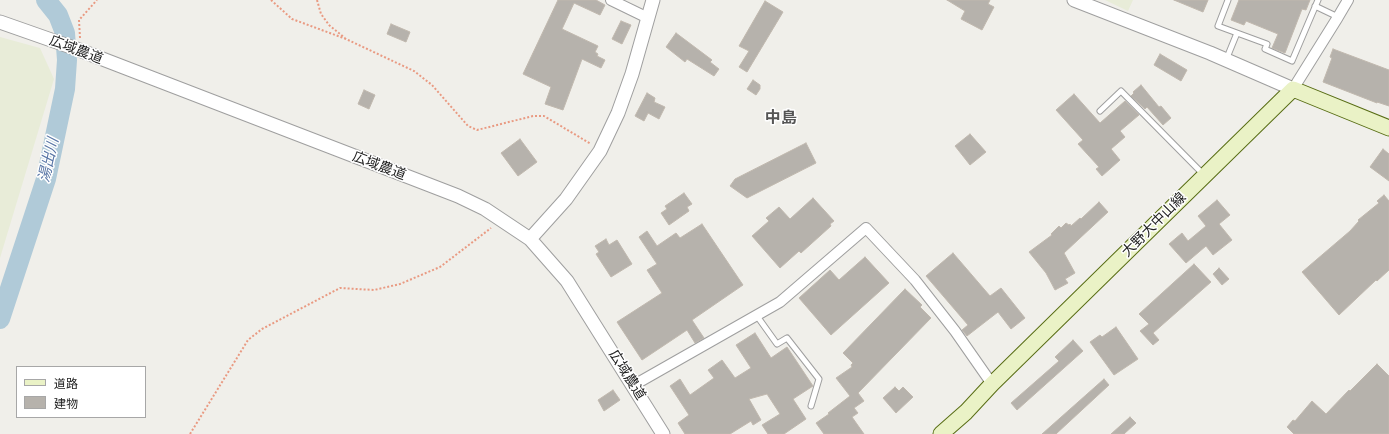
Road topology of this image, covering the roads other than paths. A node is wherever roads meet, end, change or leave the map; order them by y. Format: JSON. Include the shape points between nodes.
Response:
{"nodes":[{"id":1,"x":611,"y":0,"type":"edge"},
{"id":2,"x":653,"y":0,"type":"edge"},
{"id":3,"x":1074,"y":0,"type":"edge"},
{"id":4,"x":1228,"y":0,"type":"edge"},
{"id":5,"x":1318,"y":0,"type":"edge"},
{"id":6,"x":1348,"y":0,"type":"edge"},
{"id":7,"x":1315,"y":6,"type":"junction"},
{"id":8,"x":1338,"y":17,"type":"junction"},
{"id":9,"x":648,"y":18,"type":"junction"},
{"id":10,"x":0,"y":22,"type":"edge"},
{"id":11,"x":1237,"y":33,"type":"junction"},
{"id":12,"x":1226,"y":60,"type":"junction"},
{"id":13,"x":1293,"y":89,"type":"junction"},
{"id":14,"x":1100,"y":111,"type":"dead end"},
{"id":15,"x":1389,"y":128,"type":"edge"},
{"id":16,"x":1205,"y":176,"type":"junction"},
{"id":17,"x":530,"y":239,"type":"junction"},
{"id":18,"x":756,"y":316,"type":"junction"},
{"id":19,"x":992,"y":384,"type":"junction"},
{"id":20,"x":634,"y":385,"type":"junction"},
{"id":21,"x":810,"y":406,"type":"dead end"},
{"id":22,"x":664,"y":434,"type":"edge"},
{"id":23,"x":941,"y":434,"type":"edge"}],
"edges":[{"from":1,"to":9,"type":"street"},
{"from":2,"to":9,"type":"street"},
{"from":3,"to":12,"type":"street"},
{"from":4,"to":11,"type":"lane","via":[[1218,26]]},
{"from":5,"to":7,"type":"lane"},
{"from":6,"to":8,"type":"street"},
{"from":7,"to":8,"type":"lane"},
{"from":7,"to":11,"type":"lane","via":[[1292,61],[1265,49],[1267,44]]},
{"from":8,"to":13,"type":"street"},
{"from":9,"to":17,"type":"street","via":[[628,87],[600,151],[570,193]]},
{"from":10,"to":17,"type":"street","name":"広域農道","via":[[458,196],[485,209]]},
{"from":11,"to":12,"type":"lane"},
{"from":12,"to":13,"type":"street"},
{"from":13,"to":15,"type":"main road"},
{"from":13,"to":16,"type":"main road","name":"大野大中山線"},
{"from":14,"to":16,"type":"lane","via":[[1121,91]]},
{"from":16,"to":19,"type":"main road","name":"大野大中山線"},
{"from":17,"to":20,"type":"street","name":"広域農道","via":[[566,281]]},
{"from":18,"to":19,"type":"street","via":[[780,302],[866,228],[915,280]]},
{"from":18,"to":20,"type":"street"},
{"from":18,"to":21,"type":"lane","via":[[777,344],[787,338],[819,379]]},
{"from":19,"to":23,"type":"main road","name":"大野大中山線"},
{"from":20,"to":22,"type":"street","name":"広域農道"}]}
